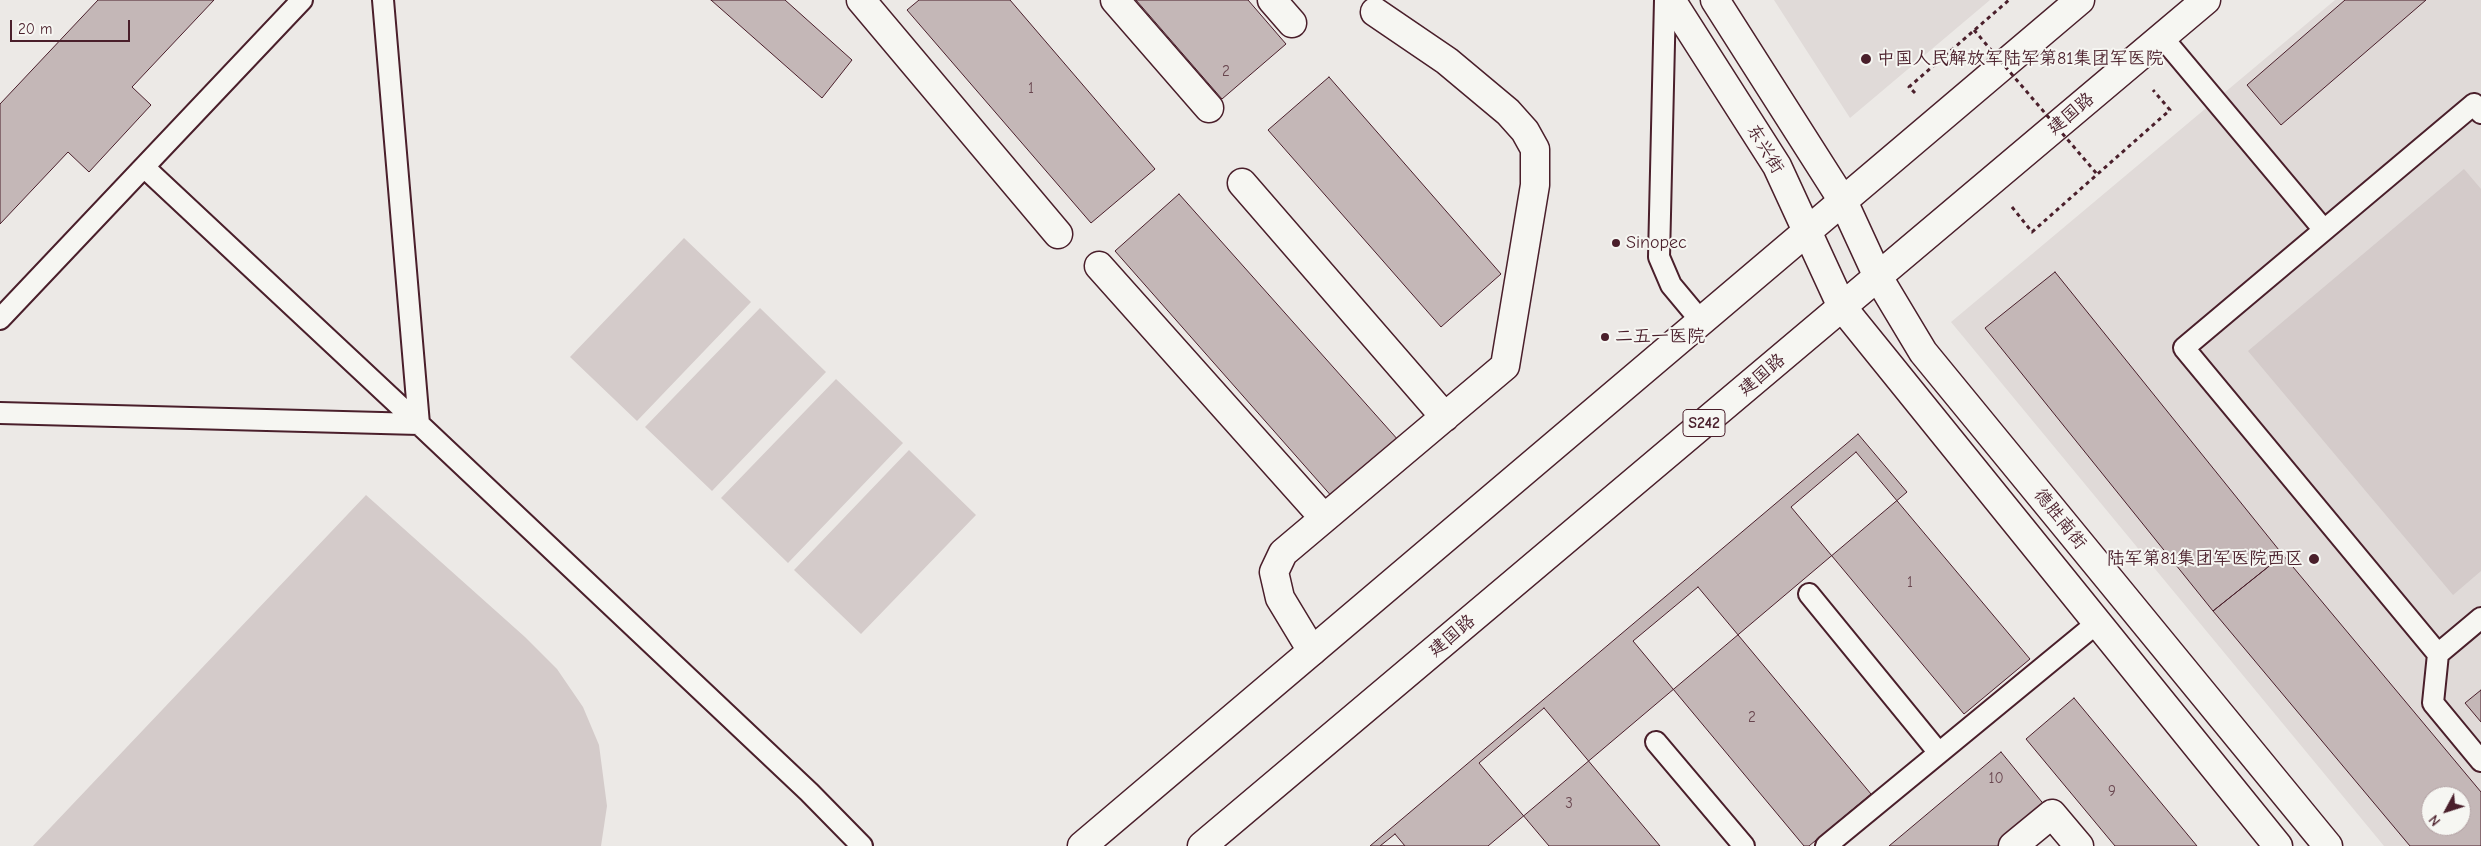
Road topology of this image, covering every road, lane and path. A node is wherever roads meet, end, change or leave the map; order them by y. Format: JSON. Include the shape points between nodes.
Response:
{"nodes":[{"id":1,"x":302,"y":0,"type":"edge"},
{"id":2,"x":383,"y":0,"type":"edge"},
{"id":3,"x":861,"y":0,"type":"edge"},
{"id":4,"x":1115,"y":0,"type":"edge"},
{"id":5,"x":1272,"y":0,"type":"edge"},
{"id":6,"x":1665,"y":0,"type":"edge"},
{"id":7,"x":1671,"y":0,"type":"edge"},
{"id":8,"x":1715,"y":0,"type":"edge"},
{"id":9,"x":2009,"y":0,"type":"edge"},
{"id":10,"x":2080,"y":0,"type":"edge"},
{"id":11,"x":2206,"y":0,"type":"edge"},
{"id":12,"x":1375,"y":12,"type":"dead end"},
{"id":13,"x":1292,"y":23,"type":"dead end"},
{"id":14,"x":1974,"y":30,"type":"junction"},
{"id":15,"x":2162,"y":37,"type":"junction"},
{"id":16,"x":1909,"y":87,"type":"dead end"},
{"id":17,"x":1209,"y":108,"type":"dead end"},
{"id":18,"x":2170,"y":110,"type":"dead end"},
{"id":19,"x":2481,"y":112,"type":"edge"},
{"id":20,"x":144,"y":167,"type":"junction"},
{"id":21,"x":2097,"y":174,"type":"junction"},
{"id":22,"x":1242,"y":183,"type":"dead end"},
{"id":23,"x":1843,"y":201,"type":"junction"},
{"id":24,"x":2324,"y":230,"type":"junction"},
{"id":25,"x":1806,"y":232,"type":"junction"},
{"id":26,"x":2032,"y":232,"type":"dead end"},
{"id":27,"x":1058,"y":234,"type":"dead end"},
{"id":28,"x":1099,"y":266,"type":"dead end"},
{"id":29,"x":1878,"y":277,"type":"junction"},
{"id":30,"x":1842,"y":307,"type":"junction"},
{"id":31,"x":0,"y":319,"type":"edge"},
{"id":32,"x":1701,"y":321,"type":"junction"},
{"id":33,"x":0,"y":413,"type":"edge"},
{"id":34,"x":1445,"y":417,"type":"junction"},
{"id":35,"x":419,"y":424,"type":"junction"},
{"id":36,"x":1324,"y":518,"type":"junction"},
{"id":37,"x":1809,"y":594,"type":"dead end"},
{"id":38,"x":2481,"y":618,"type":"edge"},
{"id":39,"x":2097,"y":623,"type":"junction"},
{"id":40,"x":1312,"y":650,"type":"junction"},
{"id":41,"x":2438,"y":654,"type":"junction"},
{"id":42,"x":1656,"y":742,"type":"dead end"},
{"id":43,"x":1939,"y":753,"type":"junction"},
{"id":44,"x":2481,"y":761,"type":"edge"},
{"id":45,"x":862,"y":846,"type":"edge"},
{"id":46,"x":1082,"y":846,"type":"edge"},
{"id":47,"x":1202,"y":846,"type":"edge"},
{"id":48,"x":1744,"y":846,"type":"edge"},
{"id":49,"x":1826,"y":846,"type":"edge"},
{"id":50,"x":2013,"y":846,"type":"edge"},
{"id":51,"x":2079,"y":846,"type":"edge"},
{"id":52,"x":2278,"y":846,"type":"edge"},
{"id":53,"x":2328,"y":846,"type":"edge"}],
"edges":[{"from":1,"to":20,"type":"lane"},
{"from":2,"to":35,"type":"lane"},
{"from":3,"to":27,"type":"main road"},
{"from":4,"to":17,"type":"main road"},
{"from":5,"to":13,"type":"main road"},
{"from":6,"to":32,"type":"lane","via":[[1659,257],[1671,285]]},
{"from":7,"to":25,"type":"main road","name":"东兴街","via":[[1777,166]]},
{"from":8,"to":23,"type":"main road"},
{"from":9,"to":14,"type":"path"},
{"from":10,"to":23,"type":"main road"},
{"from":11,"to":15,"type":"main road","name":"建国路","number":"S242"},
{"from":12,"to":34,"type":"main road","via":[[1447,61],[1500,106],[1525,131],[1535,148],[1535,186],[1505,366]]},
{"from":14,"to":16,"type":"path"},
{"from":14,"to":21,"type":"path","bridge":true},
{"from":15,"to":24,"type":"lane"},
{"from":15,"to":29,"type":"main road","name":"建国路","number":"S242"},
{"from":18,"to":21,"type":"path"},
{"from":19,"to":24,"type":"lane","via":[[2474,104]]},
{"from":20,"to":31,"type":"lane"},
{"from":20,"to":35,"type":"lane"},
{"from":21,"to":26,"type":"path"},
{"from":22,"to":34,"type":"main road"},
{"from":23,"to":25,"type":"main road"},
{"from":23,"to":29,"type":"main road"},
{"from":24,"to":41,"type":"lane","via":[[2184,348]]},
{"from":25,"to":30,"type":"main road","name":"东兴街"},
{"from":25,"to":32,"type":"main road"},
{"from":28,"to":36,"type":"main road"},
{"from":29,"to":30,"type":"main road","name":"建国路","number":"S242"},
{"from":29,"to":53,"type":"main road","name":"德胜南街","via":[[1923,352]]},
{"from":30,"to":39,"type":"main road","name":"德胜南街"},
{"from":30,"to":47,"type":"main road","name":"建国路","number":"S242"},
{"from":32,"to":40,"type":"main road"},
{"from":33,"to":35,"type":"lane"},
{"from":34,"to":36,"type":"main road"},
{"from":35,"to":45,"type":"lane","via":[[809,792]]},
{"from":36,"to":40,"type":"main road","via":[[1283,553],[1274,572],[1280,598]]},
{"from":37,"to":43,"type":"lane"},
{"from":38,"to":41,"type":"lane"},
{"from":39,"to":43,"type":"lane"},
{"from":39,"to":52,"type":"main road","name":"德胜南街"},
{"from":40,"to":46,"type":"main road"},
{"from":41,"to":44,"type":"lane","via":[[2433,703]]},
{"from":42,"to":48,"type":"lane"},
{"from":43,"to":49,"type":"lane"},
{"from":50,"to":51,"type":"main road","via":[[2052,814]]}]}
